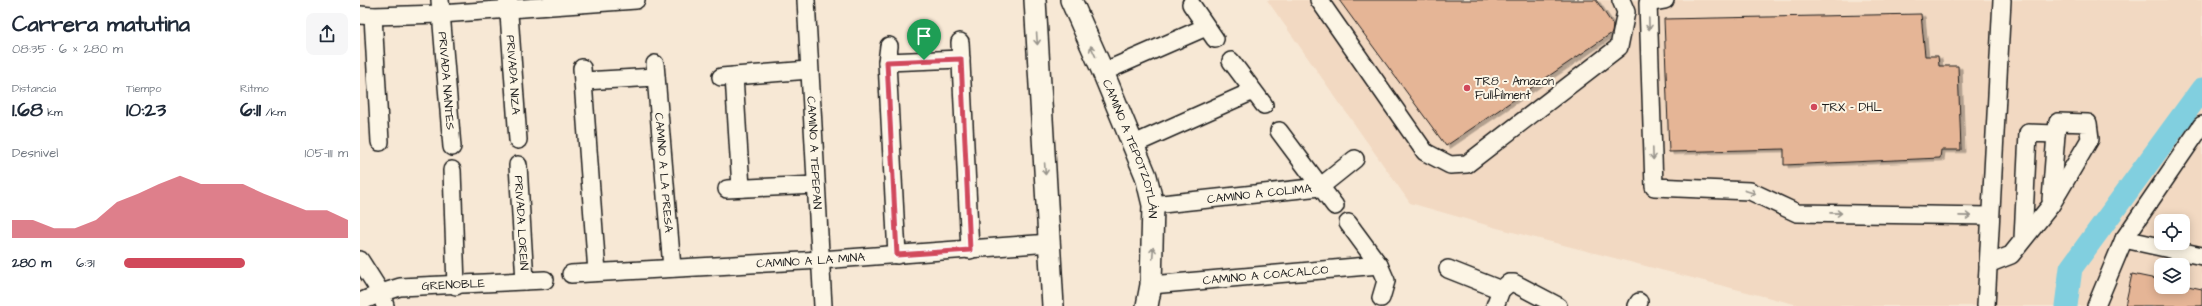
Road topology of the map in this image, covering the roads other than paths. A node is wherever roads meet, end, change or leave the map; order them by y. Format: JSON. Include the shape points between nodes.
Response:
{"nodes":[{"id":1,"x":636,"y":0,"type":"edge"},
{"id":2,"x":806,"y":0,"type":"edge"},
{"id":3,"x":1035,"y":0,"type":"edge"},
{"id":4,"x":1319,"y":0,"type":"edge"},
{"id":5,"x":1622,"y":0,"type":"edge"},
{"id":6,"x":1665,"y":0,"type":"edge"},
{"id":7,"x":2002,"y":0,"type":"edge"},
{"id":8,"x":1076,"y":2,"type":"edge"},
{"id":9,"x":1191,"y":4,"type":"dead end"},
{"id":10,"x":509,"y":5,"type":"edge"},
{"id":11,"x":441,"y":7,"type":"edge"},
{"id":12,"x":366,"y":16,"type":"edge"},
{"id":13,"x":1231,"y":60,"type":"dead end"},
{"id":14,"x":809,"y":70,"type":"junction"},
{"id":15,"x":1103,"y":72,"type":"junction"},
{"id":16,"x":1253,"y":91,"type":"junction"},
{"id":17,"x":1264,"y":105,"type":"dead end"},
{"id":18,"x":2202,"y":125,"type":"edge"},
{"id":19,"x":1278,"y":131,"type":"dead end"},
{"id":20,"x":2056,"y":134,"type":"junction"},
{"id":21,"x":518,"y":140,"type":"dead end"},
{"id":22,"x":380,"y":142,"type":"dead end"},
{"id":23,"x":1132,"y":145,"type":"junction"},
{"id":24,"x":452,"y":147,"type":"dead end"},
{"id":25,"x":1355,"y":159,"type":"dead end"},
{"id":26,"x":518,"y":165,"type":"dead end"},
{"id":27,"x":452,"y":170,"type":"dead end"},
{"id":28,"x":816,"y":185,"type":"junction"},
{"id":29,"x":1320,"y":187,"type":"junction"},
{"id":30,"x":1153,"y":205,"type":"junction"},
{"id":31,"x":2051,"y":205,"type":"junction"},
{"id":32,"x":1335,"y":206,"type":"dead end"},
{"id":33,"x":1990,"y":216,"type":"junction"},
{"id":34,"x":1348,"y":222,"type":"dead end"},
{"id":35,"x":2023,"y":239,"type":"junction"},
{"id":36,"x":2124,"y":239,"type":"junction"},
{"id":37,"x":1050,"y":243,"type":"junction"},
{"id":38,"x":970,"y":250,"type":"junction"},
{"id":39,"x":897,"y":255,"type":"junction"},
{"id":40,"x":2202,"y":256,"type":"edge"},
{"id":41,"x":360,"y":260,"type":"edge"},
{"id":42,"x":821,"y":260,"type":"junction"},
{"id":43,"x":1988,"y":264,"type":"junction"},
{"id":44,"x":1379,"y":265,"type":"junction"},
{"id":45,"x":672,"y":268,"type":"junction"},
{"id":46,"x":1448,"y":269,"type":"dead end"},
{"id":47,"x":597,"y":272,"type":"junction"},
{"id":48,"x":571,"y":274,"type":"dead end"},
{"id":49,"x":545,"y":280,"type":"dead end"},
{"id":50,"x":525,"y":281,"type":"junction"},
{"id":51,"x":1151,"y":285,"type":"junction"},
{"id":52,"x":456,"y":286,"type":"junction"},
{"id":53,"x":1503,"y":287,"type":"junction"},
{"id":54,"x":1381,"y":298,"type":"dead end"},
{"id":55,"x":383,"y":299,"type":"edge"},
{"id":56,"x":362,"y":301,"type":"edge"},
{"id":57,"x":823,"y":306,"type":"edge"},
{"id":58,"x":1053,"y":306,"type":"edge"},
{"id":59,"x":1147,"y":306,"type":"edge"},
{"id":60,"x":1495,"y":306,"type":"edge"},
{"id":61,"x":1558,"y":306,"type":"edge"},
{"id":62,"x":1986,"y":306,"type":"edge"},
{"id":63,"x":2096,"y":306,"type":"edge"}],
"edges":[{"from":1,"to":10,"type":"street"},
{"from":2,"to":14,"type":"street","name":"CAMINO A TEPEPAN"},
{"from":3,"to":37,"type":"main road","one_way":true},
{"from":4,"to":5,"type":"street","via":[[1425,152],[1450,165],[1467,164],[1619,47],[1626,12]]},
{"from":6,"to":33,"type":"street","one_way":true,"via":[[1648,2],[1654,188],[1750,191],[1796,213]]},
{"from":7,"to":33,"type":"street"},
{"from":15,"to":8,"type":"main road","name":"CAMINO A TEPOTZOTLÁN","one_way":true},
{"from":9,"to":15,"type":"street","via":[[1210,33]]},
{"from":10,"to":11,"type":"street"},
{"from":10,"to":21,"type":"street","name":"PRIVADA NIZA"},
{"from":11,"to":12,"type":"street"},
{"from":11,"to":24,"type":"street","name":"PRIVADA NANTES"},
{"from":12,"to":22,"type":"street"},
{"from":13,"to":16,"type":"street"},
{"from":14,"to":28,"type":"street","name":"CAMINO A TEPEPAN"},
{"from":14,"to":28,"type":"street","via":[[728,77],[734,188]]},
{"from":15,"to":23,"type":"main road","name":"CAMINO A TEPOTZOTLÁN"},
{"from":16,"to":17,"type":"street"},
{"from":16,"to":23,"type":"street"},
{"from":18,"to":36,"type":"street"},
{"from":19,"to":29,"type":"street"},
{"from":20,"to":31,"type":"street"},
{"from":20,"to":31,"type":"street","via":[[2058,122],[2088,123],[2090,139]]},
{"from":20,"to":35,"type":"street","via":[[2028,133]]},
{"from":23,"to":30,"type":"main road","name":"CAMINO A TEPOTZOTLÁN","via":[[1146,176]]},
{"from":25,"to":29,"type":"street","name":"CAMINO A COLIMA"},
{"from":26,"to":50,"type":"street","name":"PRIVADA LOREIN"},
{"from":27,"to":52,"type":"street"},
{"from":28,"to":42,"type":"street","name":"CAMINO A TEPEPAN"},
{"from":29,"to":30,"type":"street","name":"CAMINO A COLIMA"},
{"from":29,"to":32,"type":"street"},
{"from":51,"to":30,"type":"main road","name":"CAMINO A TEPOTZOTLÁN","one_way":true},
{"from":31,"to":35,"type":"street"},
{"from":33,"to":43,"type":"street"},
{"from":34,"to":44,"type":"street"},
{"from":35,"to":43,"type":"street","via":[[2011,255]]},
{"from":36,"to":40,"type":"street"},
{"from":36,"to":63,"type":"street"},
{"from":37,"to":38,"type":"street","name":"CAMINO A LA MINA"},
{"from":37,"to":58,"type":"main road"},
{"from":38,"to":39,"type":"street","name":"CAMINO A LA MINA"},
{"from":38,"to":39,"type":"street","via":[[960,51],[888,54]]},
{"from":39,"to":42,"type":"street","name":"CAMINO A LA MINA"},
{"from":41,"to":55,"type":"street"},
{"from":42,"to":45,"type":"street","name":"CAMINO A LA MINA"},
{"from":42,"to":57,"type":"street","name":"CAMINO A TEPEPAN"},
{"from":43,"to":62,"type":"street"},
{"from":44,"to":51,"type":"street","name":"CAMINO A COACALCO"},
{"from":44,"to":54,"type":"street","via":[[1386,281]]},
{"from":45,"to":47,"type":"street","name":"CAMINO A LA MINA"},
{"from":45,"to":47,"type":"street","name":"CAMINO A LA PRESA","via":[[656,70],[582,74]]},
{"from":46,"to":53,"type":"street"},
{"from":47,"to":48,"type":"street","name":"CAMINO A LA MINA"},
{"from":49,"to":50,"type":"street","name":"GRENOBLE"},
{"from":50,"to":52,"type":"street","name":"GRENOBLE"},
{"from":51,"to":59,"type":"main road","name":"CAMINO A TEPOTZOTLÁN"},
{"from":52,"to":55,"type":"street","name":"GRENOBLE","via":[[400,288]]},
{"from":53,"to":60,"type":"street"},
{"from":53,"to":61,"type":"street","via":[[1514,283]]},
{"from":55,"to":56,"type":"street","name":"GRENOBLE"}]}
